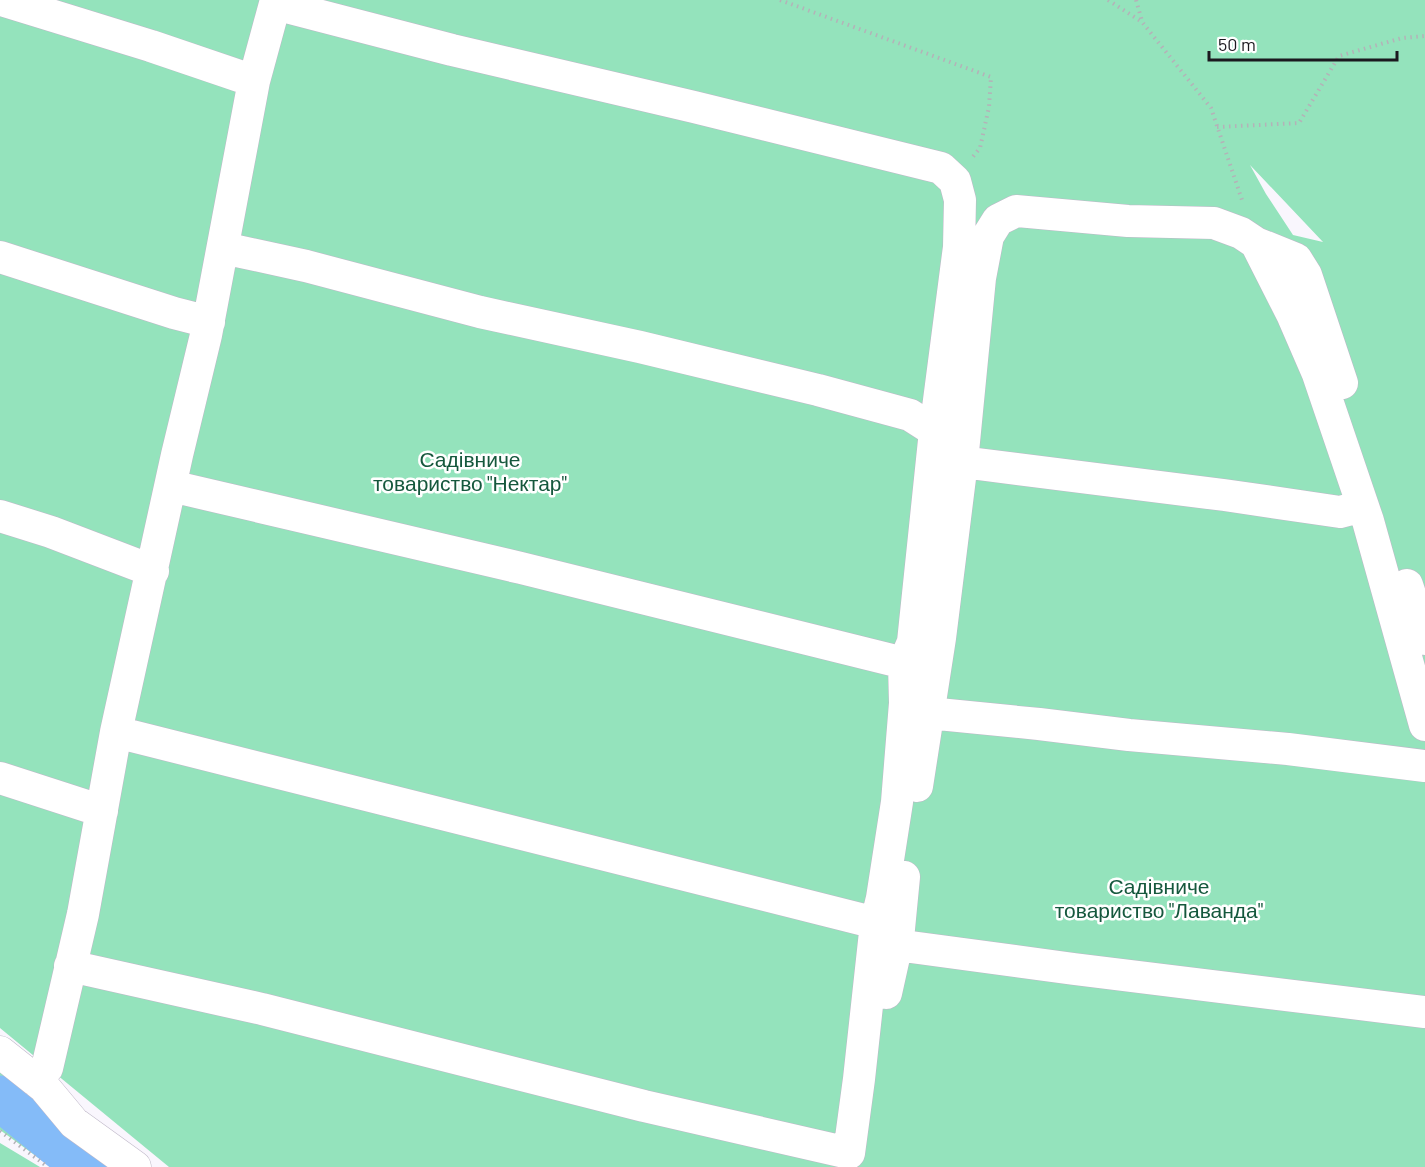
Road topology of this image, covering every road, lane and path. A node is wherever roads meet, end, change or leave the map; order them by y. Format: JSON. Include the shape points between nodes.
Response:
{"nodes":[{"id":1,"x":2,"y":0,"type":"edge"},
{"id":2,"x":780,"y":0,"type":"edge"},
{"id":3,"x":1108,"y":0,"type":"edge"},
{"id":4,"x":1136,"y":0,"type":"edge"},
{"id":5,"x":275,"y":2,"type":"edge"},
{"id":6,"x":1142,"y":22,"type":"junction"},
{"id":7,"x":1425,"y":36,"type":"edge"},
{"id":8,"x":254,"y":81,"type":"junction"},
{"id":9,"x":1217,"y":127,"type":"junction"},
{"id":10,"x":1229,"y":163,"type":"dead end"},
{"id":11,"x":949,"y":175,"type":"junction"},
{"id":12,"x":1256,"y":243,"type":"junction"},
{"id":13,"x":223,"y":249,"type":"junction"},
{"id":14,"x":0,"y":257,"type":"edge"},
{"id":15,"x":209,"y":322,"type":"junction"},
{"id":16,"x":935,"y":431,"type":"junction"},
{"id":17,"x":962,"y":462,"type":"junction"},
{"id":18,"x":171,"y":486,"type":"junction"},
{"id":19,"x":1363,"y":506,"type":"junction"},
{"id":20,"x":0,"y":516,"type":"edge"},
{"id":21,"x":153,"y":571,"type":"junction"},
{"id":22,"x":1418,"y":644,"type":"edge"},
{"id":23,"x":904,"y":663,"type":"junction"},
{"id":24,"x":928,"y":713,"type":"junction"},
{"id":25,"x":1425,"y":725,"type":"edge"},
{"id":26,"x":116,"y":732,"type":"junction"},
{"id":27,"x":1425,"y":766,"type":"edge"},
{"id":28,"x":0,"y":778,"type":"edge"},
{"id":29,"x":102,"y":811,"type":"junction"},
{"id":30,"x":886,"y":934,"type":"junction"},
{"id":31,"x":70,"y":966,"type":"junction"},
{"id":32,"x":1425,"y":1012,"type":"edge"},
{"id":33,"x":0,"y":1052,"type":"edge"},
{"id":34,"x":35,"y":1080,"type":"junction"},
{"id":35,"x":0,"y":1131,"type":"edge"},
{"id":36,"x":854,"y":1162,"type":"edge"},
{"id":37,"x":48,"y":1167,"type":"edge"},
{"id":38,"x":135,"y":1167,"type":"edge"}],
"edges":[{"from":1,"to":8,"type":"street"},
{"from":2,"to":11,"type":"path","via":[[991,77],[980,148],[968,163]]},
{"from":3,"to":6,"type":"path"},
{"from":4,"to":6,"type":"path"},
{"from":5,"to":8,"type":"street"},
{"from":5,"to":11,"type":"street","via":[[452,50],[874,150],[941,168]]},
{"from":6,"to":9,"type":"path","via":[[1211,108]]},
{"from":7,"to":9,"type":"path","via":[[1402,38],[1339,56],[1299,123]]},
{"from":8,"to":13,"type":"street"},
{"from":9,"to":10,"type":"path"},
{"from":11,"to":16,"type":"street","via":[[955,181],[960,200],[959,246]]},
{"from":12,"to":17,"type":"street","via":[[1214,223],[1128,221],[1016,211],[998,220],[988,236],[980,278]]},
{"from":12,"to":19,"type":"street","via":[[1318,374]]},
{"from":12,"to":22,"type":"street","via":[[1296,259],[1306,275]]},
{"from":13,"to":15,"type":"street"},
{"from":13,"to":16,"type":"street","via":[[818,390],[910,415]]},
{"from":14,"to":15,"type":"street"},
{"from":15,"to":18,"type":"street"},
{"from":16,"to":23,"type":"street","via":[[913,642]]},
{"from":17,"to":19,"type":"street","via":[[1340,512]]},
{"from":17,"to":24,"type":"street"},
{"from":18,"to":21,"type":"street"},
{"from":18,"to":23,"type":"street"},
{"from":19,"to":22,"type":"street"},
{"from":20,"to":21,"type":"street"},
{"from":21,"to":26,"type":"street"},
{"from":22,"to":25,"type":"street"},
{"from":23,"to":30,"type":"street","via":[[905,703],[897,802],[882,898]]},
{"from":24,"to":27,"type":"street"},
{"from":24,"to":30,"type":"street","via":[[909,853]]},
{"from":26,"to":29,"type":"street"},
{"from":26,"to":30,"type":"street"},
{"from":28,"to":29,"type":"street"},
{"from":29,"to":31,"type":"street"},
{"from":30,"to":32,"type":"street","via":[[1085,971]]},
{"from":30,"to":36,"type":"street","via":[[885,999]]},
{"from":31,"to":34,"type":"street","via":[[47,1068]]},
{"from":31,"to":36,"type":"street","via":[[262,1009]]},
{"from":33,"to":34,"type":"street"},
{"from":34,"to":38,"type":"street","via":[[74,1123]]},
{"from":35,"to":37,"type":"path"}]}
